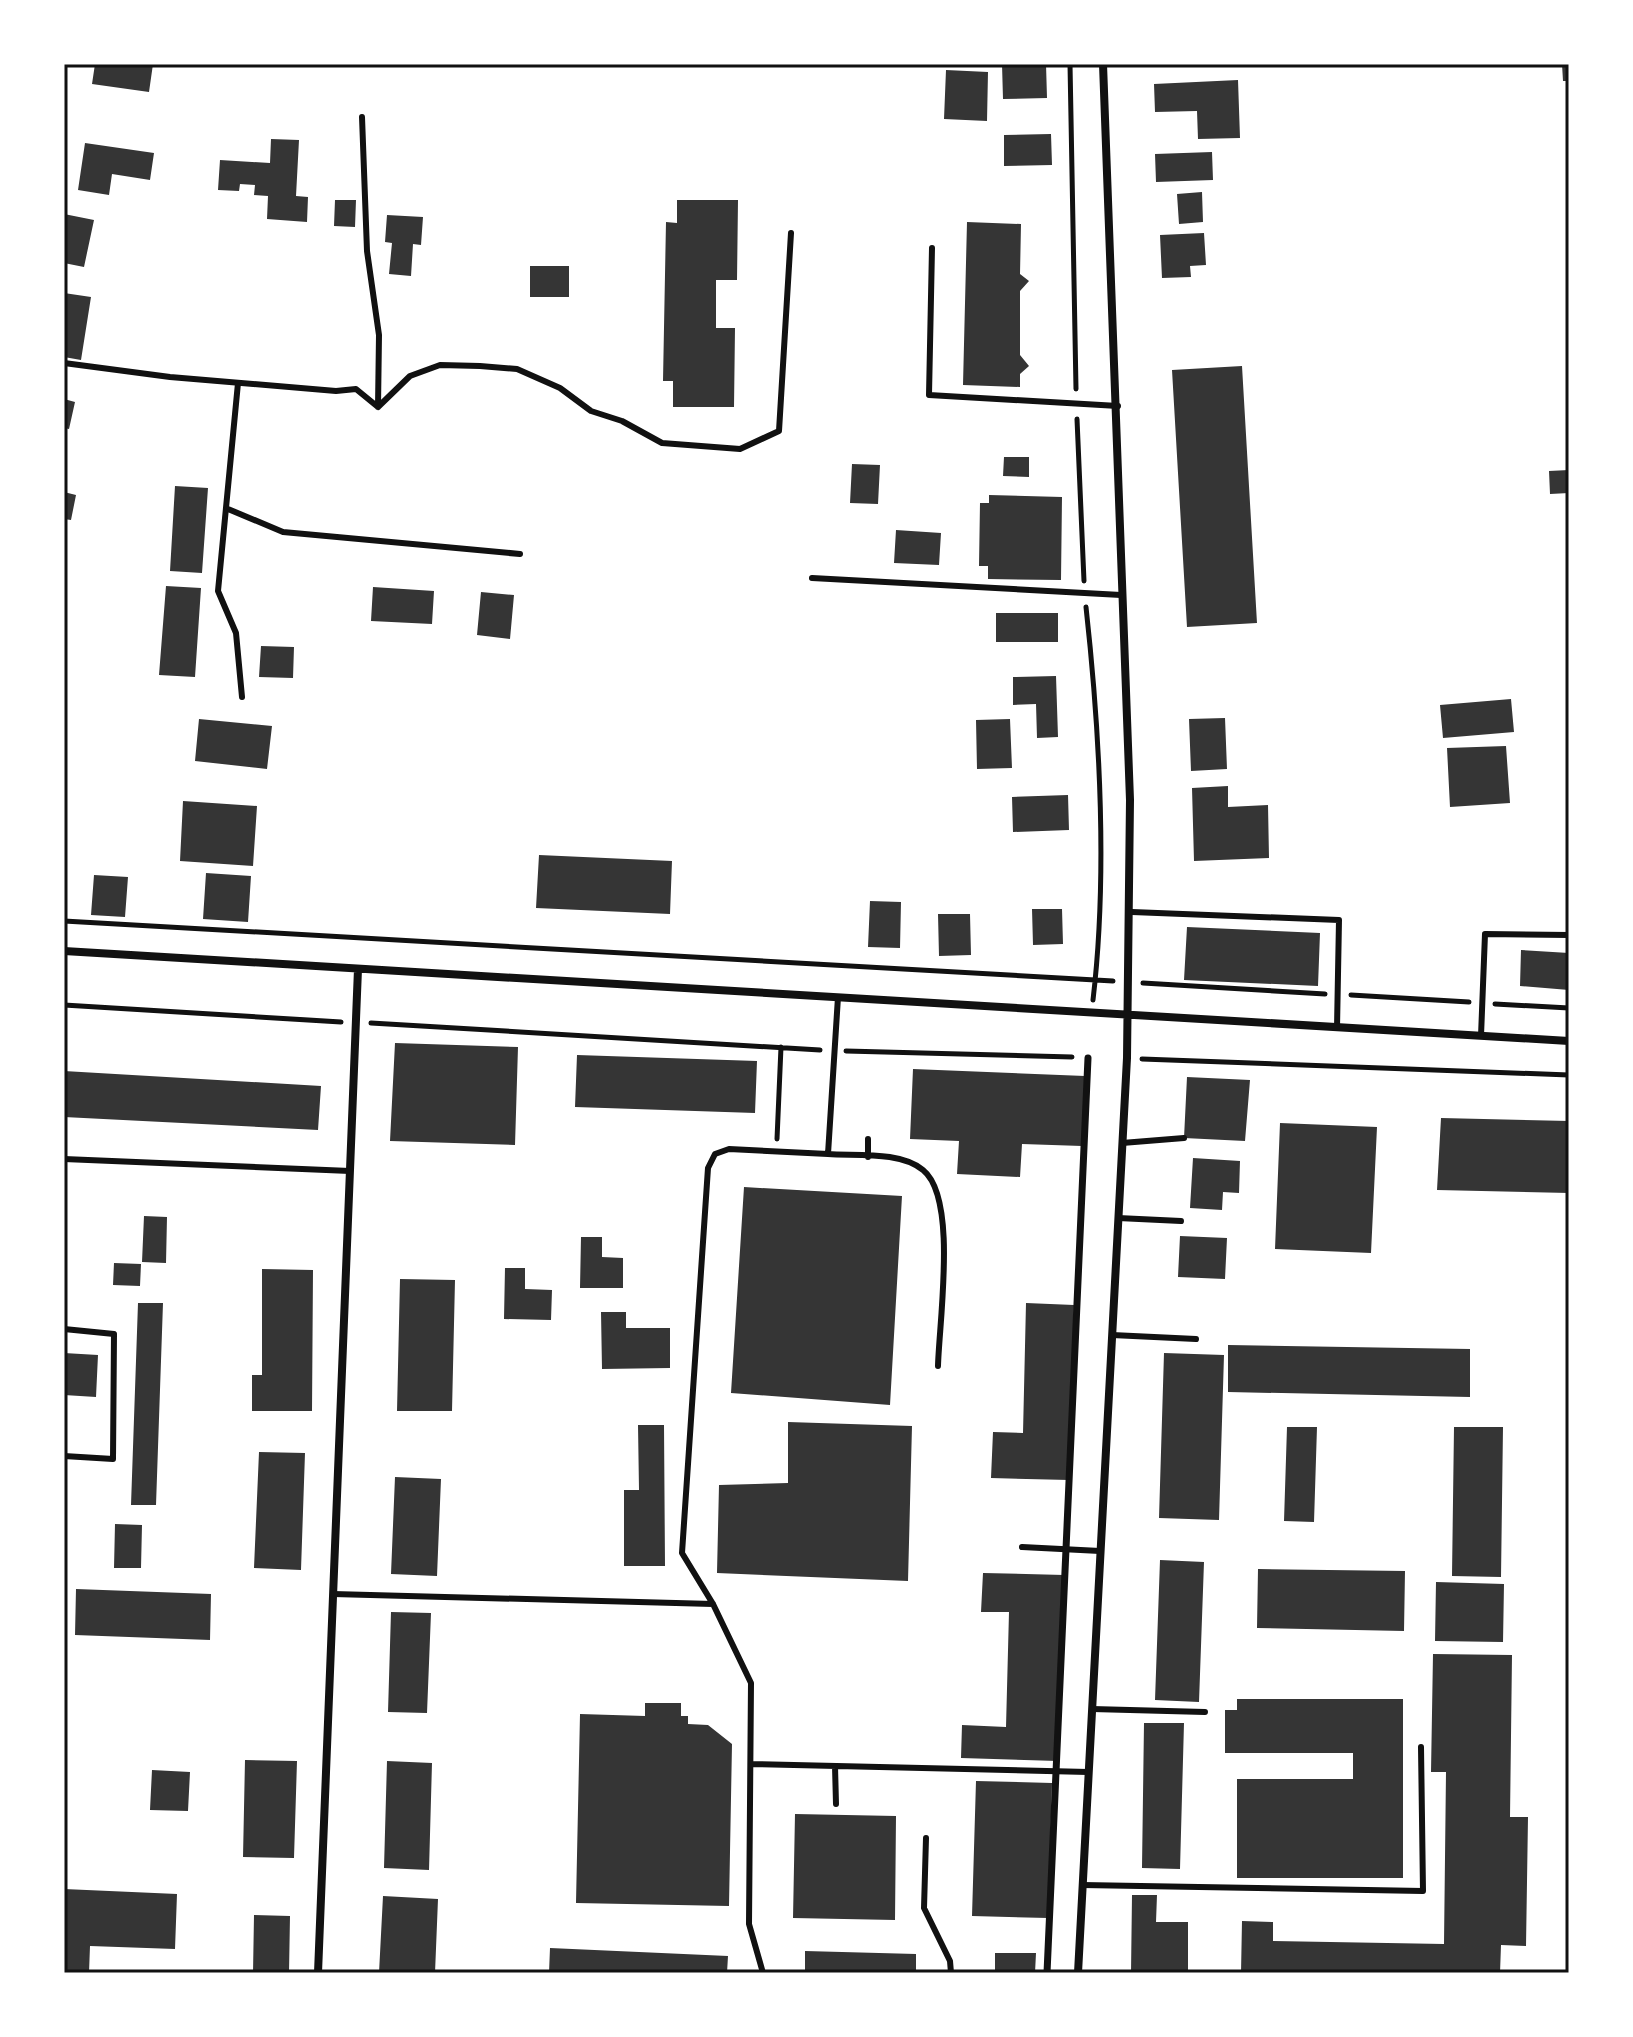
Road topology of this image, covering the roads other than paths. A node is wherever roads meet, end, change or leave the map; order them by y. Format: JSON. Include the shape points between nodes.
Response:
{"nodes":[{"id":1,"x":1103,"y":64,"type":"edge"},
{"id":2,"x":362,"y":117,"type":"dead end"},
{"id":3,"x":791,"y":233,"type":"dead end"},
{"id":4,"x":932,"y":248,"type":"dead end"},
{"id":5,"x":64,"y":363,"type":"edge"},
{"id":6,"x":238,"y":383,"type":"junction"},
{"id":7,"x":1118,"y":406,"type":"junction"},
{"id":8,"x":378,"y":407,"type":"junction"},
{"id":9,"x":228,"y":509,"type":"junction"},
{"id":10,"x":520,"y":554,"type":"dead end"},
{"id":11,"x":812,"y":578,"type":"dead end"},
{"id":12,"x":1121,"y":595,"type":"junction"},
{"id":13,"x":242,"y":697,"type":"dead end"},
{"id":14,"x":1132,"y":912,"type":"junction"},
{"id":15,"x":1569,"y":935,"type":"edge"},
{"id":16,"x":64,"y":951,"type":"edge"},
{"id":17,"x":358,"y":969,"type":"junction"},
{"id":18,"x":838,"y":997,"type":"junction"},
{"id":19,"x":1129,"y":1015,"type":"junction"},
{"id":20,"x":1337,"y":1028,"type":"junction"},
{"id":21,"x":1481,"y":1036,"type":"junction"},
{"id":22,"x":1569,"y":1041,"type":"edge"},
{"id":23,"x":1088,"y":1058,"type":"road end"},
{"id":24,"x":1184,"y":1138,"type":"dead end"},
{"id":25,"x":868,"y":1139,"type":"dead end"},
{"id":26,"x":1122,"y":1143,"type":"junction"},
{"id":27,"x":828,"y":1154,"type":"junction"},
{"id":28,"x":868,"y":1157,"type":"junction"},
{"id":29,"x":64,"y":1159,"type":"edge"},
{"id":30,"x":350,"y":1171,"type":"junction"},
{"id":31,"x":1118,"y":1218,"type":"junction"},
{"id":32,"x":1181,"y":1221,"type":"dead end"},
{"id":33,"x":64,"y":1329,"type":"edge"},
{"id":34,"x":1112,"y":1335,"type":"junction"},
{"id":35,"x":1196,"y":1339,"type":"dead end"},
{"id":36,"x":938,"y":1366,"type":"dead end"},
{"id":37,"x":64,"y":1456,"type":"edge"},
{"id":38,"x":1022,"y":1547,"type":"dead end"},
{"id":39,"x":1100,"y":1551,"type":"junction"},
{"id":40,"x":333,"y":1594,"type":"junction"},
{"id":41,"x":713,"y":1604,"type":"junction"},
{"id":42,"x":1092,"y":1709,"type":"junction"},
{"id":43,"x":1205,"y":1712,"type":"dead end"},
{"id":44,"x":1421,"y":1747,"type":"dead end"},
{"id":45,"x":751,"y":1764,"type":"junction"},
{"id":46,"x":835,"y":1766,"type":"junction"},
{"id":47,"x":1056,"y":1772,"type":"junction"},
{"id":48,"x":1088,"y":1772,"type":"junction"},
{"id":49,"x":836,"y":1804,"type":"dead end"},
{"id":50,"x":926,"y":1838,"type":"dead end"},
{"id":51,"x":1082,"y":1885,"type":"junction"},
{"id":52,"x":318,"y":1973,"type":"edge"},
{"id":53,"x":763,"y":1973,"type":"edge"},
{"id":54,"x":951,"y":1973,"type":"edge"},
{"id":55,"x":1047,"y":1973,"type":"edge"},
{"id":56,"x":1078,"y":1973,"type":"edge"}],
"edges":[{"from":1,"to":7,"type":"street"},
{"from":2,"to":8,"type":"lane","via":[[367,251],[379,335]]},
{"from":3,"to":8,"type":"lane","via":[[779,431],[740,449],[662,443],[517,369],[440,365],[410,376]]},
{"from":4,"to":7,"type":"lane","via":[[929,395]]},
{"from":5,"to":6,"type":"lane"},
{"from":6,"to":8,"type":"lane","via":[[356,389]]},
{"from":6,"to":9,"type":"lane"},
{"from":7,"to":12,"type":"street"},
{"from":9,"to":10,"type":"lane","via":[[283,532]]},
{"from":9,"to":13,"type":"lane","via":[[218,591],[236,633]]},
{"from":11,"to":12,"type":"lane"},
{"from":12,"to":14,"type":"street"},
{"from":14,"to":19,"type":"street"},
{"from":14,"to":20,"type":"lane","via":[[1339,920]]},
{"from":15,"to":21,"type":"lane","via":[[1485,934]]},
{"from":16,"to":17,"type":"street"},
{"from":17,"to":18,"type":"street"},
{"from":17,"to":30,"type":"street"},
{"from":18,"to":19,"type":"street"},
{"from":18,"to":27,"type":"lane"},
{"from":19,"to":20,"type":"street"},
{"from":19,"to":26,"type":"street"},
{"from":20,"to":21,"type":"street"},
{"from":21,"to":22,"type":"street"},
{"from":23,"to":47,"type":"street"},
{"from":24,"to":26,"type":"lane"},
{"from":25,"to":28,"type":"lane"},
{"from":26,"to":31,"type":"street"},
{"from":27,"to":28,"type":"lane"},
{"from":27,"to":41,"type":"lane","via":[[729,1149],[715,1154],[708,1168],[682,1553]]},
{"from":28,"to":36,"type":"lane","via":[[903,1160],[923,1169],[936,1185],[943,1215]]},
{"from":29,"to":30,"type":"lane"},
{"from":30,"to":40,"type":"street"},
{"from":31,"to":32,"type":"lane"},
{"from":31,"to":34,"type":"street"},
{"from":33,"to":37,"type":"lane","via":[[114,1334],[113,1459]]},
{"from":34,"to":35,"type":"lane"},
{"from":34,"to":39,"type":"street"},
{"from":38,"to":39,"type":"lane"},
{"from":39,"to":42,"type":"street"},
{"from":40,"to":41,"type":"lane"},
{"from":40,"to":52,"type":"street"},
{"from":41,"to":45,"type":"lane","via":[[751,1683]]},
{"from":42,"to":43,"type":"lane"},
{"from":42,"to":48,"type":"street"},
{"from":44,"to":51,"type":"lane","via":[[1423,1891]]},
{"from":45,"to":46,"type":"lane"},
{"from":45,"to":53,"type":"lane","via":[[749,1924]]},
{"from":46,"to":47,"type":"lane"},
{"from":46,"to":49,"type":"lane"},
{"from":47,"to":48,"type":"lane"},
{"from":47,"to":55,"type":"street"},
{"from":48,"to":51,"type":"street"},
{"from":50,"to":54,"type":"lane","via":[[924,1908]]},
{"from":51,"to":56,"type":"street"}]}
